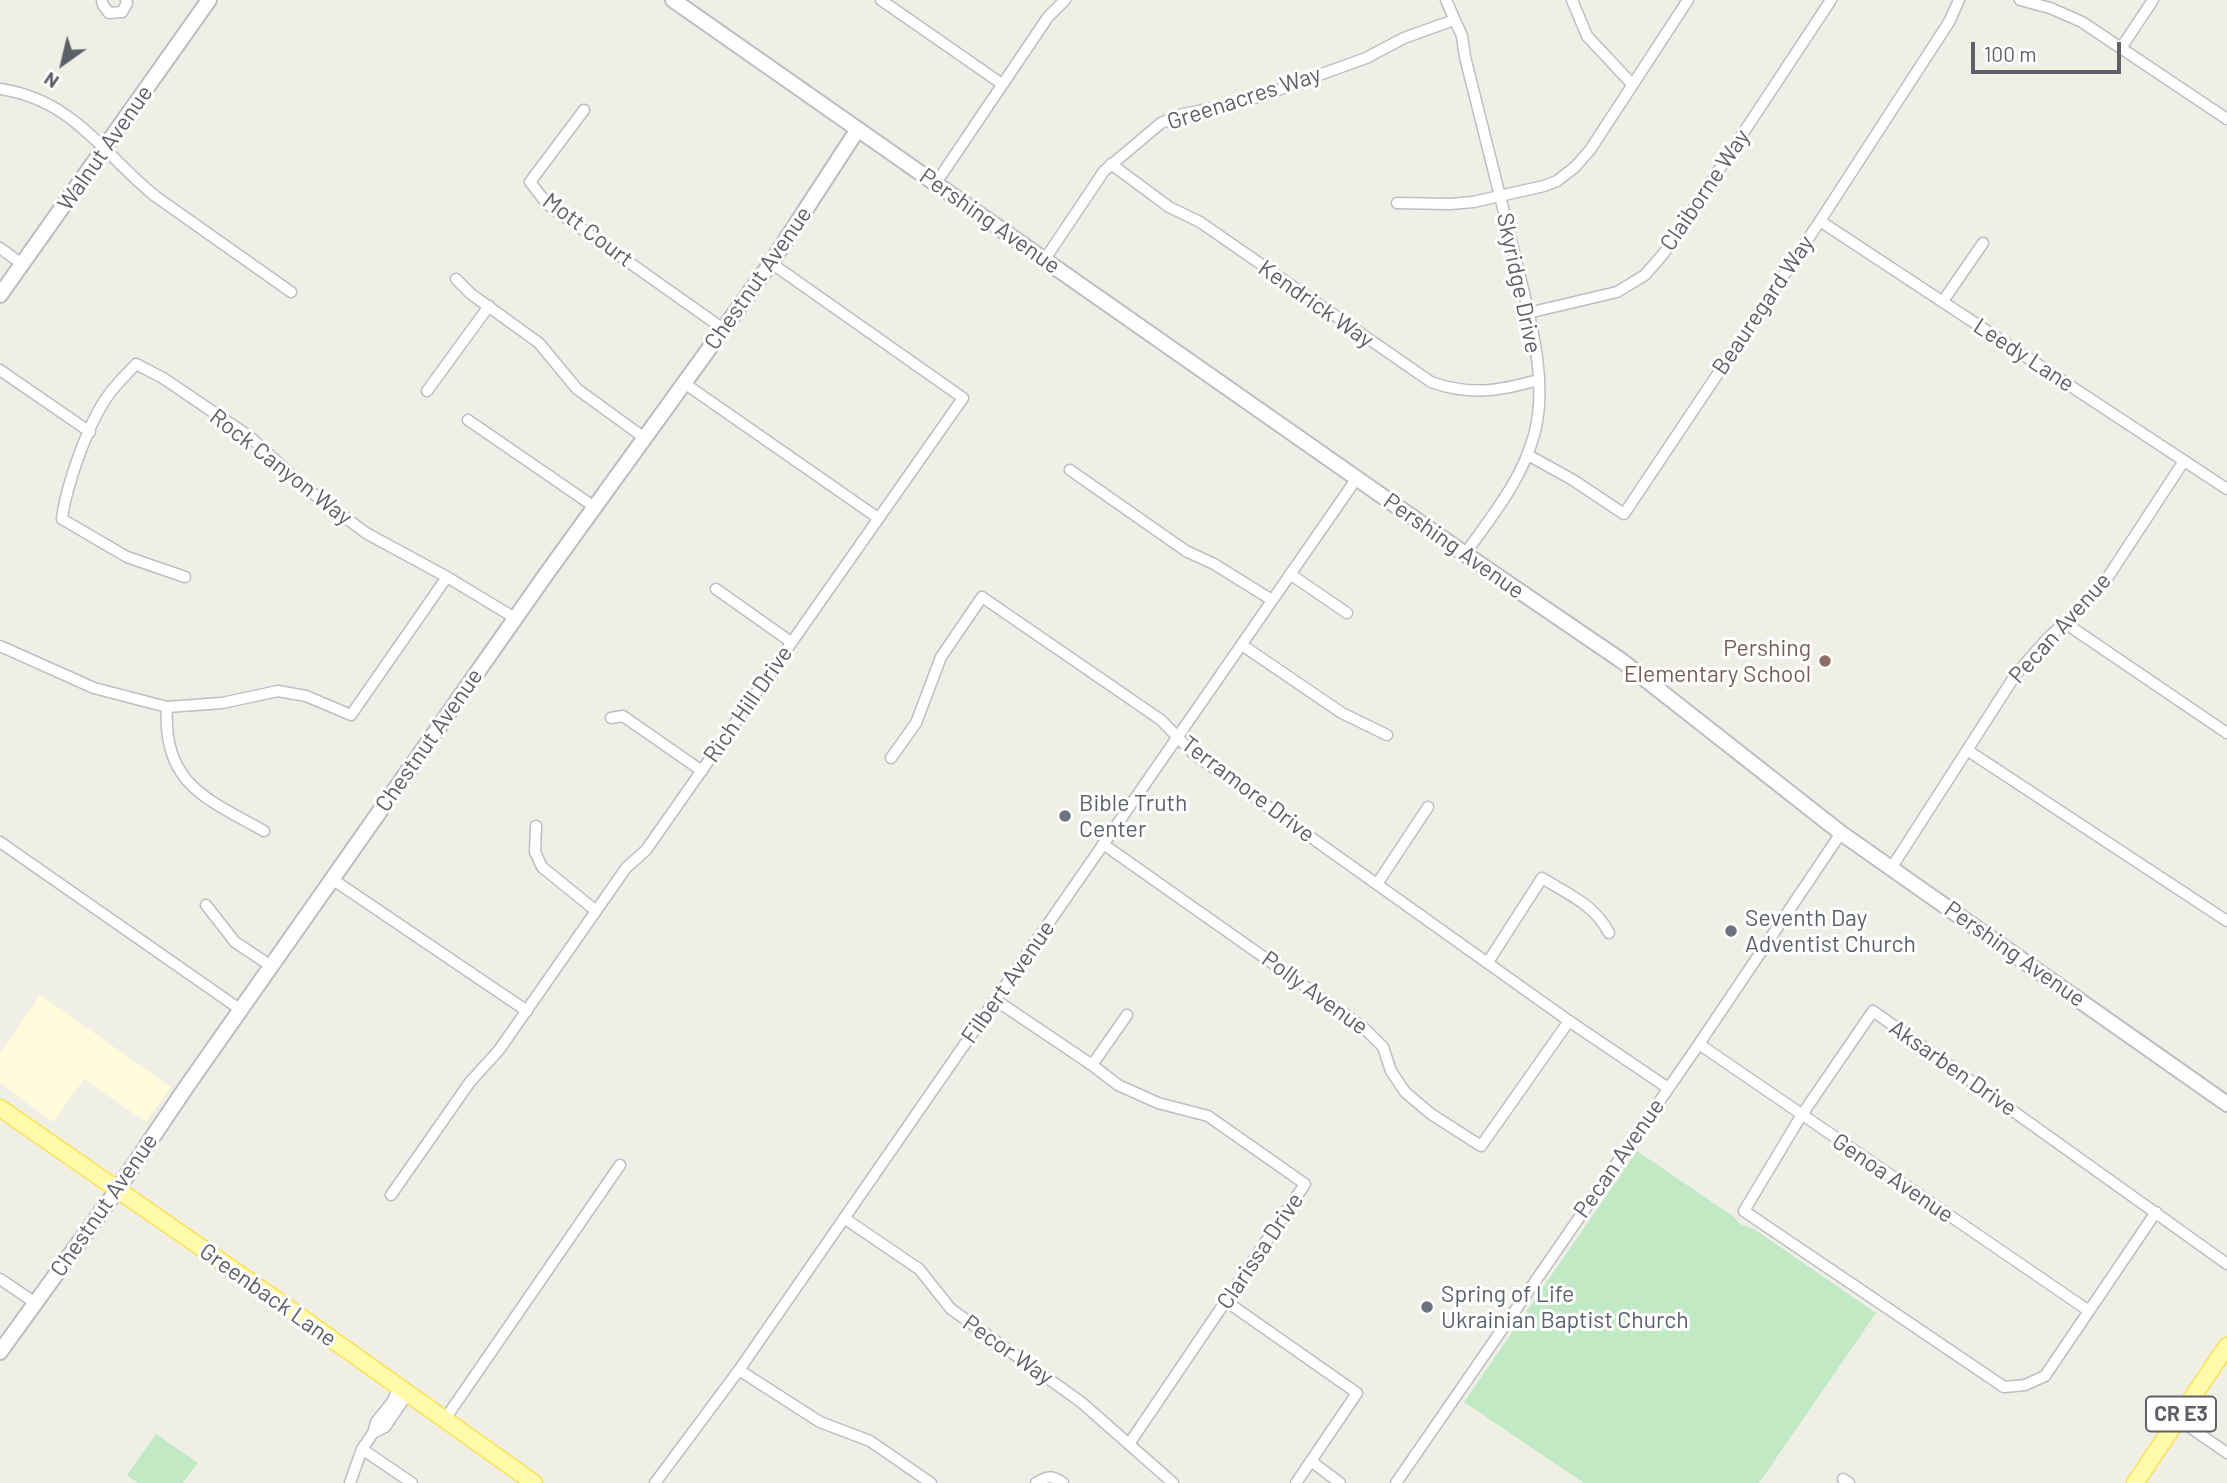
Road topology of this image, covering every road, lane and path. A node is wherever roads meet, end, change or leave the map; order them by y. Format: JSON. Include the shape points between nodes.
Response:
{"nodes":[{"id":1,"x":102,"y":0,"type":"edge"},
{"id":2,"x":126,"y":0,"type":"edge"},
{"id":3,"x":209,"y":0,"type":"edge"},
{"id":4,"x":673,"y":0,"type":"edge"},
{"id":5,"x":881,"y":0,"type":"edge"},
{"id":6,"x":1065,"y":0,"type":"edge"},
{"id":7,"x":1446,"y":0,"type":"edge"},
{"id":8,"x":1572,"y":0,"type":"edge"},
{"id":9,"x":1688,"y":0,"type":"edge"},
{"id":10,"x":1830,"y":0,"type":"edge"},
{"id":11,"x":1959,"y":0,"type":"edge"},
{"id":12,"x":2020,"y":0,"type":"edge"},
{"id":13,"x":2153,"y":0,"type":"edge"},
{"id":14,"x":1454,"y":20,"type":"junction"},
{"id":15,"x":2121,"y":48,"type":"junction"},
{"id":16,"x":1002,"y":84,"type":"junction"},
{"id":17,"x":1632,"y":84,"type":"junction"},
{"id":18,"x":0,"y":89,"type":"edge"},
{"id":19,"x":584,"y":110,"type":"dead end"},
{"id":20,"x":2227,"y":118,"type":"edge"},
{"id":21,"x":858,"y":129,"type":"junction"},
{"id":22,"x":104,"y":149,"type":"junction"},
{"id":23,"x":1111,"y":164,"type":"junction"},
{"id":24,"x":936,"y":183,"type":"junction"},
{"id":25,"x":1500,"y":196,"type":"junction"},
{"id":26,"x":1397,"y":203,"type":"dead end"},
{"id":27,"x":1820,"y":220,"type":"junction"},
{"id":28,"x":1983,"y":243,"type":"dead end"},
{"id":29,"x":0,"y":248,"type":"edge"},
{"id":30,"x":1045,"y":259,"type":"junction"},
{"id":31,"x":771,"y":263,"type":"junction"},
{"id":32,"x":22,"y":264,"type":"junction"},
{"id":33,"x":456,"y":279,"type":"dead end"},
{"id":34,"x":291,"y":292,"type":"dead end"},
{"id":35,"x":0,"y":295,"type":"edge"},
{"id":36,"x":1943,"y":301,"type":"junction"},
{"id":37,"x":489,"y":306,"type":"junction"},
{"id":38,"x":1528,"y":313,"type":"junction"},
{"id":39,"x":722,"y":328,"type":"junction"},
{"id":40,"x":0,"y":370,"type":"edge"},
{"id":41,"x":1538,"y":380,"type":"junction"},
{"id":42,"x":684,"y":383,"type":"junction"},
{"id":43,"x":427,"y":391,"type":"dead end"},
{"id":44,"x":468,"y":420,"type":"dead end"},
{"id":45,"x":90,"y":432,"type":"junction"},
{"id":46,"x":646,"y":439,"type":"junction"},
{"id":47,"x":1528,"y":455,"type":"junction"},
{"id":48,"x":2184,"y":461,"type":"junction"},
{"id":49,"x":1070,"y":470,"type":"dead end"},
{"id":50,"x":1357,"y":478,"type":"junction"},
{"id":51,"x":2227,"y":489,"type":"edge"},
{"id":52,"x":596,"y":508,"type":"junction"},
{"id":53,"x":878,"y":518,"type":"junction"},
{"id":54,"x":1465,"y":554,"type":"junction"},
{"id":55,"x":1290,"y":574,"type":"junction"},
{"id":56,"x":185,"y":577,"type":"dead end"},
{"id":57,"x":447,"y":577,"type":"junction"},
{"id":58,"x":716,"y":589,"type":"dead end"},
{"id":59,"x":1272,"y":600,"type":"junction"},
{"id":60,"x":1346,"y":613,"type":"dead end"},
{"id":61,"x":515,"y":618,"type":"junction"},
{"id":62,"x":2065,"y":623,"type":"junction"},
{"id":63,"x":791,"y":642,"type":"junction"},
{"id":64,"x":1242,"y":645,"type":"junction"},
{"id":65,"x":0,"y":646,"type":"edge"},
{"id":66,"x":167,"y":707,"type":"junction"},
{"id":67,"x":611,"y":718,"type":"dead end"},
{"id":68,"x":2227,"y":733,"type":"edge"},
{"id":69,"x":1387,"y":735,"type":"dead end"},
{"id":70,"x":1179,"y":737,"type":"junction"},
{"id":71,"x":1967,"y":750,"type":"junction"},
{"id":72,"x":891,"y":758,"type":"dead end"},
{"id":73,"x":702,"y":771,"type":"junction"},
{"id":74,"x":1428,"y":807,"type":"dead end"},
{"id":75,"x":536,"y":826,"type":"dead end"},
{"id":76,"x":264,"y":831,"type":"dead end"},
{"id":77,"x":1841,"y":833,"type":"junction"},
{"id":78,"x":0,"y":842,"type":"edge"},
{"id":79,"x":1103,"y":844,"type":"junction"},
{"id":80,"x":1892,"y":867,"type":"junction"},
{"id":81,"x":332,"y":880,"type":"junction"},
{"id":82,"x":1377,"y":884,"type":"junction"},
{"id":83,"x":206,"y":905,"type":"dead end"},
{"id":84,"x":595,"y":910,"type":"junction"},
{"id":85,"x":2227,"y":921,"type":"edge"},
{"id":86,"x":1609,"y":933,"type":"dead end"},
{"id":87,"x":1488,"y":962,"type":"junction"},
{"id":88,"x":271,"y":966,"type":"junction"},
{"id":89,"x":997,"y":1000,"type":"junction"},
{"id":90,"x":241,"y":1010,"type":"junction"},
{"id":91,"x":527,"y":1011,"type":"junction"},
{"id":92,"x":1127,"y":1015,"type":"dead end"},
{"id":93,"x":1569,"y":1021,"type":"junction"},
{"id":94,"x":1699,"y":1044,"type":"junction"},
{"id":95,"x":1093,"y":1065,"type":"junction"},
{"id":96,"x":1668,"y":1088,"type":"junction"},
{"id":97,"x":2227,"y":1104,"type":"edge"},
{"id":98,"x":0,"y":1108,"type":"edge"},
{"id":99,"x":1801,"y":1116,"type":"junction"},
{"id":100,"x":620,"y":1165,"type":"dead end"},
{"id":101,"x":117,"y":1190,"type":"junction"},
{"id":102,"x":391,"y":1195,"type":"dead end"},
{"id":103,"x":2156,"y":1212,"type":"junction"},
{"id":104,"x":844,"y":1218,"type":"junction"},
{"id":105,"x":2227,"y":1264,"type":"edge"},
{"id":106,"x":0,"y":1279,"type":"edge"},
{"id":107,"x":34,"y":1302,"type":"junction"},
{"id":108,"x":1227,"y":1302,"type":"junction"},
{"id":109,"x":2089,"y":1311,"type":"junction"},
{"id":110,"x":2227,"y":1346,"type":"edge"},
{"id":111,"x":0,"y":1352,"type":"edge"},
{"id":112,"x":739,"y":1370,"type":"junction"},
{"id":113,"x":404,"y":1390,"type":"junction"},
{"id":114,"x":445,"y":1419,"type":"junction"},
{"id":115,"x":2178,"y":1419,"type":"junction"},
{"id":116,"x":1129,"y":1444,"type":"junction"},
{"id":117,"x":362,"y":1448,"type":"junction"},
{"id":118,"x":2227,"y":1453,"type":"edge"},
{"id":119,"x":1311,"y":1461,"type":"junction"},
{"id":120,"x":350,"y":1483,"type":"edge"},
{"id":121,"x":412,"y":1483,"type":"edge"},
{"id":122,"x":534,"y":1483,"type":"edge"},
{"id":123,"x":655,"y":1483,"type":"edge"},
{"id":124,"x":930,"y":1483,"type":"edge"},
{"id":125,"x":1036,"y":1483,"type":"edge"},
{"id":126,"x":1063,"y":1483,"type":"edge"},
{"id":127,"x":1173,"y":1483,"type":"edge"},
{"id":128,"x":1296,"y":1483,"type":"edge"},
{"id":129,"x":1340,"y":1483,"type":"edge"},
{"id":130,"x":1396,"y":1483,"type":"edge"},
{"id":131,"x":2135,"y":1483,"type":"edge"}],
"edges":[{"from":1,"to":2,"type":"street","via":[[109,13],[122,12]]},
{"from":3,"to":22,"type":"street","name":"Walnut Avenue"},
{"from":4,"to":21,"type":"street","name":"Pershing Avenue"},
{"from":5,"to":16,"type":"street"},
{"from":6,"to":16,"type":"street"},
{"from":7,"to":14,"type":"street","name":"Skyridge Drive"},
{"from":8,"to":17,"type":"street","via":[[1587,36]]},
{"from":9,"to":17,"type":"street"},
{"from":10,"to":38,"type":"street","name":"Claiborne Way","via":[[1645,275],[1617,292]]},
{"from":11,"to":27,"type":"street","name":"Beauregard Way"},
{"from":12,"to":15,"type":"street","via":[[2067,14]]},
{"from":13,"to":15,"type":"street"},
{"from":14,"to":23,"type":"street","name":"Greenacres Way","via":[[1264,95],[1161,123]]},
{"from":14,"to":25,"type":"street","name":"Skyridge Drive","via":[[1462,36]]},
{"from":15,"to":20,"type":"street"},
{"from":16,"to":24,"type":"street"},
{"from":17,"to":25,"type":"street","via":[[1575,167],[1557,181]]},
{"from":18,"to":22,"type":"street","via":[[54,107]]},
{"from":19,"to":39,"type":"street","name":"Mott Court","via":[[530,182],[548,205]]},
{"from":21,"to":24,"type":"street","name":"Pershing Avenue"},
{"from":21,"to":31,"type":"street","name":"Chestnut Avenue"},
{"from":22,"to":32,"type":"street","name":"Walnut Avenue"},
{"from":22,"to":34,"type":"street","via":[[155,196]]},
{"from":23,"to":30,"type":"street","name":"Greenacres Way"},
{"from":23,"to":41,"type":"street","name":"Kendrick Way","via":[[1431,382],[1489,392]]},
{"from":24,"to":30,"type":"street","name":"Pershing Avenue"},
{"from":25,"to":26,"type":"street","via":[[1450,204]]},
{"from":25,"to":38,"type":"street","name":"Skyridge Drive"},
{"from":27,"to":36,"type":"street","name":"Leedy Lane"},
{"from":27,"to":47,"type":"street","name":"Beauregard Way","via":[[1624,514]]},
{"from":28,"to":36,"type":"street"},
{"from":29,"to":32,"type":"street"},
{"from":30,"to":50,"type":"street","name":"Pershing Avenue"},
{"from":31,"to":39,"type":"street","name":"Chestnut Avenue"},
{"from":31,"to":53,"type":"street","name":"Rich Hill Drive","via":[[963,398]]},
{"from":32,"to":35,"type":"street","name":"Walnut Avenue"},
{"from":33,"to":37,"type":"street"},
{"from":36,"to":48,"type":"street","name":"Leedy Lane"},
{"from":37,"to":43,"type":"street"},
{"from":37,"to":46,"type":"street","via":[[539,343],[577,389]]},
{"from":38,"to":41,"type":"street","name":"Skyridge Drive"},
{"from":39,"to":42,"type":"street","name":"Chestnut Avenue"},
{"from":40,"to":45,"type":"street"},
{"from":41,"to":47,"type":"street","name":"Skyridge Drive","via":[[1538,416]]},
{"from":42,"to":46,"type":"street","name":"Chestnut Avenue"},
{"from":42,"to":53,"type":"street"},
{"from":44,"to":52,"type":"street"},
{"from":45,"to":56,"type":"street","name":"Rock Canyon Way","via":[[70,479],[62,519],[127,557]]},
{"from":45,"to":57,"type":"street","name":"Rock Canyon Way","via":[[105,400],[136,364],[250,437],[307,489],[366,533]]},
{"from":46,"to":52,"type":"street","name":"Chestnut Avenue"},
{"from":47,"to":54,"type":"street","name":"Skyridge Drive"},
{"from":48,"to":51,"type":"street","name":"Leedy Lane"},
{"from":48,"to":62,"type":"street","name":"Pecan Avenue","via":[[2106,579]]},
{"from":49,"to":59,"type":"street","via":[[1186,551]]},
{"from":50,"to":54,"type":"street","name":"Pershing Avenue"},
{"from":50,"to":55,"type":"street","name":"Filbert Avenue"},
{"from":52,"to":61,"type":"street","name":"Chestnut Avenue"},
{"from":53,"to":63,"type":"street","name":"Rich Hill Drive"},
{"from":54,"to":77,"type":"street","name":"Pershing Avenue","via":[[1622,661]]},
{"from":55,"to":59,"type":"street","name":"Filbert Avenue"},
{"from":55,"to":60,"type":"street"},
{"from":57,"to":61,"type":"street","name":"Rock Canyon Way"},
{"from":57,"to":66,"type":"street","via":[[351,715],[306,696],[278,691],[222,703]]},
{"from":58,"to":63,"type":"street"},
{"from":59,"to":64,"type":"street","name":"Filbert Avenue"},
{"from":61,"to":81,"type":"street","name":"Chestnut Avenue"},
{"from":62,"to":68,"type":"street"},
{"from":62,"to":71,"type":"street","name":"Pecan Avenue","via":[[2016,674]]},
{"from":63,"to":73,"type":"street","name":"Rich Hill Drive"},
{"from":64,"to":69,"type":"street","via":[[1342,713]]},
{"from":64,"to":70,"type":"street","name":"Filbert Avenue"},
{"from":65,"to":66,"type":"street","via":[[94,688]]},
{"from":66,"to":76,"type":"street","via":[[172,752],[187,782],[216,806]]},
{"from":67,"to":73,"type":"street","via":[[623,716]]},
{"from":70,"to":72,"type":"street","name":"Terramore Drive","via":[[982,597],[941,657],[916,723]]},
{"from":70,"to":79,"type":"street","name":"Filbert Avenue"},
{"from":70,"to":82,"type":"street","name":"Terramore Drive","via":[[1194,754]]},
{"from":71,"to":80,"type":"street","name":"Pecan Avenue"},
{"from":71,"to":85,"type":"street"},
{"from":73,"to":84,"type":"street","name":"Rich Hill Drive","via":[[646,850]]},
{"from":74,"to":82,"type":"street"},
{"from":75,"to":84,"type":"street","via":[[535,852],[542,867]]},
{"from":77,"to":80,"type":"street","name":"Pershing Avenue"},
{"from":77,"to":94,"type":"street","name":"Pecan Avenue"},
{"from":78,"to":90,"type":"street"},
{"from":79,"to":89,"type":"street","name":"Filbert Avenue"},
{"from":79,"to":93,"type":"street","name":"Polly Avenue","via":[[1363,1027],[1384,1047],[1391,1071],[1405,1092],[1482,1146]]},
{"from":80,"to":97,"type":"street","name":"Pershing Avenue"},
{"from":81,"to":88,"type":"street","name":"Chestnut Avenue"},
{"from":81,"to":91,"type":"street"},
{"from":82,"to":87,"type":"street","name":"Terramore Drive"},
{"from":83,"to":88,"type":"street","via":[[235,942]]},
{"from":84,"to":91,"type":"street","name":"Rich Hill Drive"},
{"from":86,"to":87,"type":"street","via":[[1586,905],[1542,878]]},
{"from":87,"to":93,"type":"street","name":"Terramore Drive"},
{"from":88,"to":90,"type":"street","name":"Chestnut Avenue"},
{"from":89,"to":95,"type":"street","name":"Clarissa Drive"},
{"from":89,"to":104,"type":"street","name":"Filbert Avenue"},
{"from":90,"to":101,"type":"street","name":"Chestnut Avenue"},
{"from":91,"to":102,"type":"street","name":"Rich Hill Drive","via":[[470,1082]]},
{"from":92,"to":95,"type":"street"},
{"from":93,"to":96,"type":"street","name":"Terramore Drive"},
{"from":94,"to":96,"type":"street","name":"Pecan Avenue"},
{"from":94,"to":99,"type":"street","name":"Genoa Avenue"},
{"from":95,"to":108,"type":"street","name":"Clarissa Drive","via":[[1138,1096],[1208,1116],[1305,1184]]},
{"from":96,"to":130,"type":"street","name":"Pecan Avenue"},
{"from":98,"to":101,"type":"main road","name":"Greenback Lane"},
{"from":99,"to":103,"type":"street","name":"Aksarben Drive","via":[[1873,1011]]},
{"from":99,"to":109,"type":"street","name":"Genoa Avenue"},
{"from":99,"to":109,"type":"street","name":"Aksarben Drive","via":[[1744,1211],[2004,1387],[2025,1385],[2045,1376]]},
{"from":100,"to":114,"type":"street"},
{"from":101,"to":107,"type":"street","name":"Chestnut Avenue"},
{"from":101,"to":113,"type":"main road","name":"Greenback Lane"},
{"from":103,"to":105,"type":"street","name":"Aksarben Drive"},
{"from":103,"to":109,"type":"street"},
{"from":104,"to":112,"type":"street","name":"Filbert Avenue"},
{"from":104,"to":116,"type":"street","name":"Pecor Way","via":[[919,1269],[951,1310],[1081,1402]]},
{"from":106,"to":107,"type":"street"},
{"from":107,"to":111,"type":"street","name":"Chestnut Avenue"},
{"from":108,"to":116,"type":"street","name":"Clarissa Drive"},
{"from":108,"to":119,"type":"street","via":[[1357,1393]]},
{"from":110,"to":115,"type":"main road","number":"CR E3"},
{"from":112,"to":123,"type":"street","name":"Filbert Avenue"},
{"from":112,"to":124,"type":"street","via":[[820,1422],[870,1441]]},
{"from":113,"to":114,"type":"main road","name":"Greenback Lane"},
{"from":113,"to":117,"type":"street","via":[[376,1422]]},
{"from":114,"to":122,"type":"main road","name":"Greenback Lane"},
{"from":115,"to":118,"type":"street"},
{"from":115,"to":131,"type":"main road","number":"CR E3"},
{"from":116,"to":127,"type":"street","name":"Pecor Way"},
{"from":117,"to":120,"type":"street"},
{"from":117,"to":121,"type":"street"},
{"from":119,"to":128,"type":"street"},
{"from":119,"to":129,"type":"street"},
{"from":125,"to":126,"type":"street","via":[[1055,1477]]}]}
